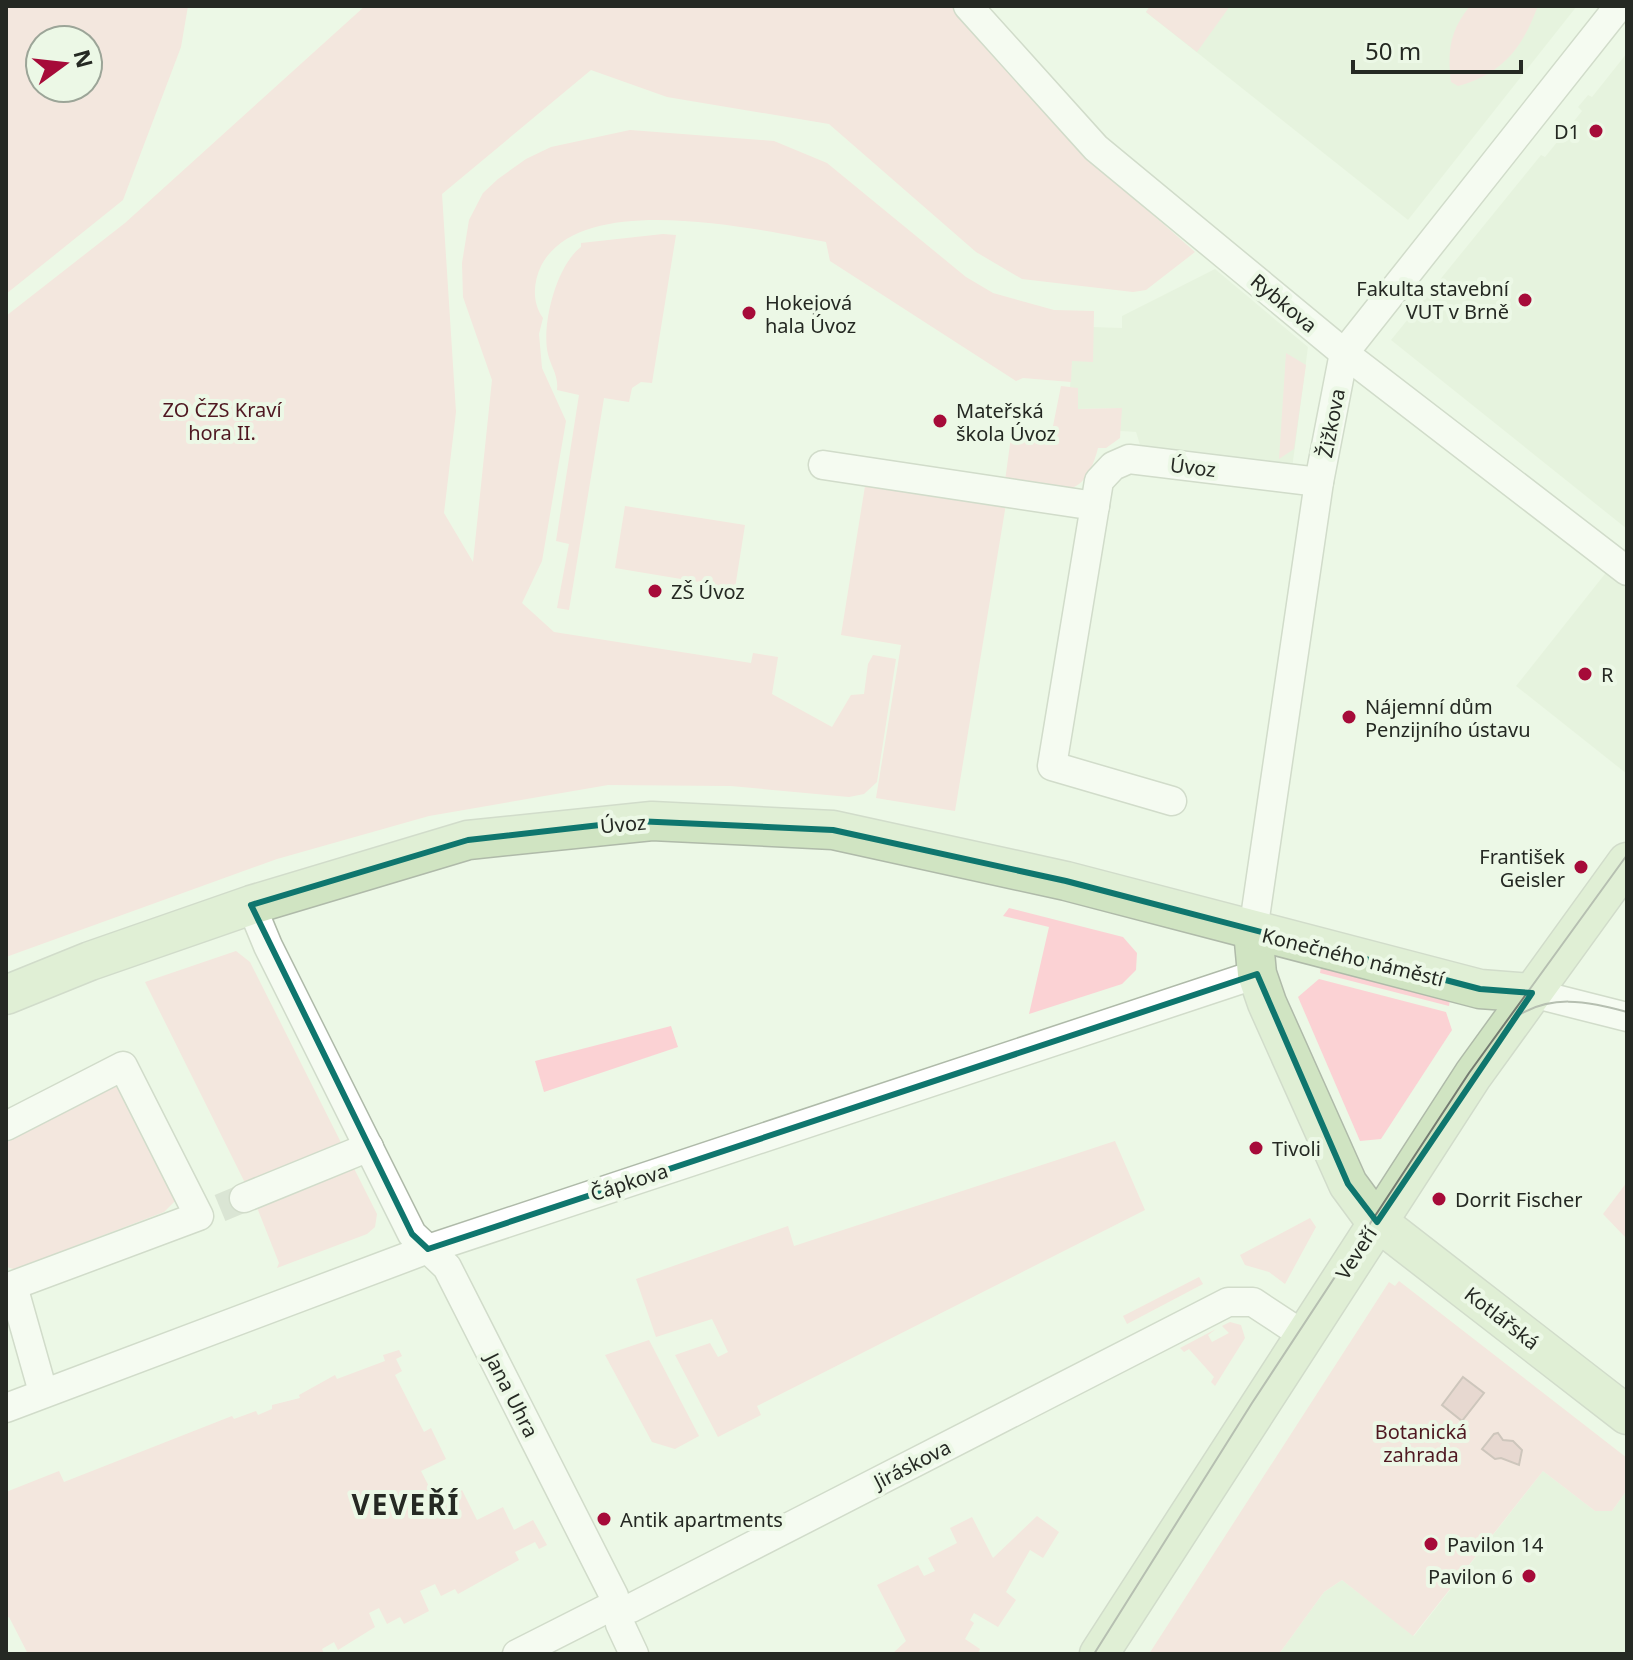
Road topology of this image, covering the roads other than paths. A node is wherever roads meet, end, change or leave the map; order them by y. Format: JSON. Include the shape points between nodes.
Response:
{"nodes":[{"id":1,"x":968,"y":6,"type":"edge"},
{"id":2,"x":1619,"y":6,"type":"edge"},
{"id":3,"x":1344,"y":353,"type":"junction"},
{"id":4,"x":823,"y":465,"type":"dead end"},
{"id":5,"x":1319,"y":482,"type":"junction"},
{"id":6,"x":1095,"y":506,"type":"junction"},
{"id":7,"x":1627,"y":571,"type":"edge"},
{"id":8,"x":1172,"y":801,"type":"dead end"},
{"id":9,"x":1627,"y":862,"type":"edge"},
{"id":10,"x":251,"y":905,"type":"junction"},
{"id":11,"x":1253,"y":931,"type":"junction"},
{"id":12,"x":1257,"y":974,"type":"junction"},
{"id":13,"x":1532,"y":993,"type":"junction"},
{"id":14,"x":6,"y":995,"type":"edge"},
{"id":15,"x":1627,"y":1017,"type":"edge"},
{"id":16,"x":6,"y":1126,"type":"edge"},
{"id":17,"x":369,"y":1147,"type":"junction"},
{"id":18,"x":221,"y":1207,"type":"junction"},
{"id":19,"x":1377,"y":1222,"type":"junction"},
{"id":20,"x":428,"y":1249,"type":"junction"},
{"id":21,"x":9,"y":1287,"type":"edge"},
{"id":22,"x":1303,"y":1335,"type":"junction"},
{"id":23,"x":43,"y":1392,"type":"junction"},
{"id":24,"x":6,"y":1408,"type":"edge"},
{"id":25,"x":1627,"y":1415,"type":"edge"},
{"id":26,"x":617,"y":1608,"type":"junction"},
{"id":27,"x":517,"y":1654,"type":"edge"},
{"id":28,"x":634,"y":1654,"type":"edge"},
{"id":29,"x":1099,"y":1654,"type":"edge"}],
"edges":[{"from":1,"to":3,"type":"street","name":"Rybkova","via":[[1096,148]]},
{"from":2,"to":3,"type":"street","name":"Žižkova"},
{"from":3,"to":5,"type":"street","name":"Žižkova"},
{"from":3,"to":7,"type":"street","name":"Rybkova"},
{"from":4,"to":6,"type":"street"},
{"from":5,"to":6,"type":"street","name":"Úvoz","via":[[1129,459],[1099,481]]},
{"from":5,"to":11,"type":"street","name":"Žižkova"},
{"from":6,"to":8,"type":"street","name":"Úvoz","via":[[1052,766]]},
{"from":9,"to":13,"type":"main road","name":"Veveří"},
{"from":10,"to":11,"type":"main road","name":"Úvoz","via":[[468,840],[652,821],[833,830],[1066,881]]},
{"from":10,"to":14,"type":"main road","name":"Úvoz"},
{"from":10,"to":17,"type":"street","name":"Jana Uhra"},
{"from":11,"to":12,"type":"main road","name":"Konečného náměstí"},
{"from":11,"to":13,"type":"main road","name":"Konečného náměstí","via":[[1480,989]]},
{"from":12,"to":19,"type":"main road","name":"Konečného náměstí","via":[[1348,1184]]},
{"from":12,"to":20,"type":"street","name":"Čápkova"},
{"from":13,"to":15,"type":"street"},
{"from":13,"to":19,"type":"main road","name":"Veveří"},
{"from":16,"to":18,"type":"street","via":[[123,1066]]},
{"from":17,"to":18,"type":"street"},
{"from":17,"to":20,"type":"street","name":"Jana Uhra","via":[[412,1234]]},
{"from":18,"to":21,"type":"street"},
{"from":19,"to":22,"type":"main road","name":"Veveří"},
{"from":19,"to":25,"type":"main road","name":"Kotlářská"},
{"from":20,"to":23,"type":"street","name":"Čápkova"},
{"from":20,"to":26,"type":"street","name":"Jana Uhra","via":[[447,1267]]},
{"from":21,"to":23,"type":"street"},
{"from":22,"to":26,"type":"street","name":"Jiráskova","via":[[1253,1302],[1228,1302],[631,1608]]},
{"from":22,"to":29,"type":"main road","name":"Veveří"},
{"from":23,"to":24,"type":"street","name":"Čápkova"},
{"from":26,"to":27,"type":"street","name":"Jiráskova"},
{"from":26,"to":28,"type":"street","name":"Jana Uhra"}]}
